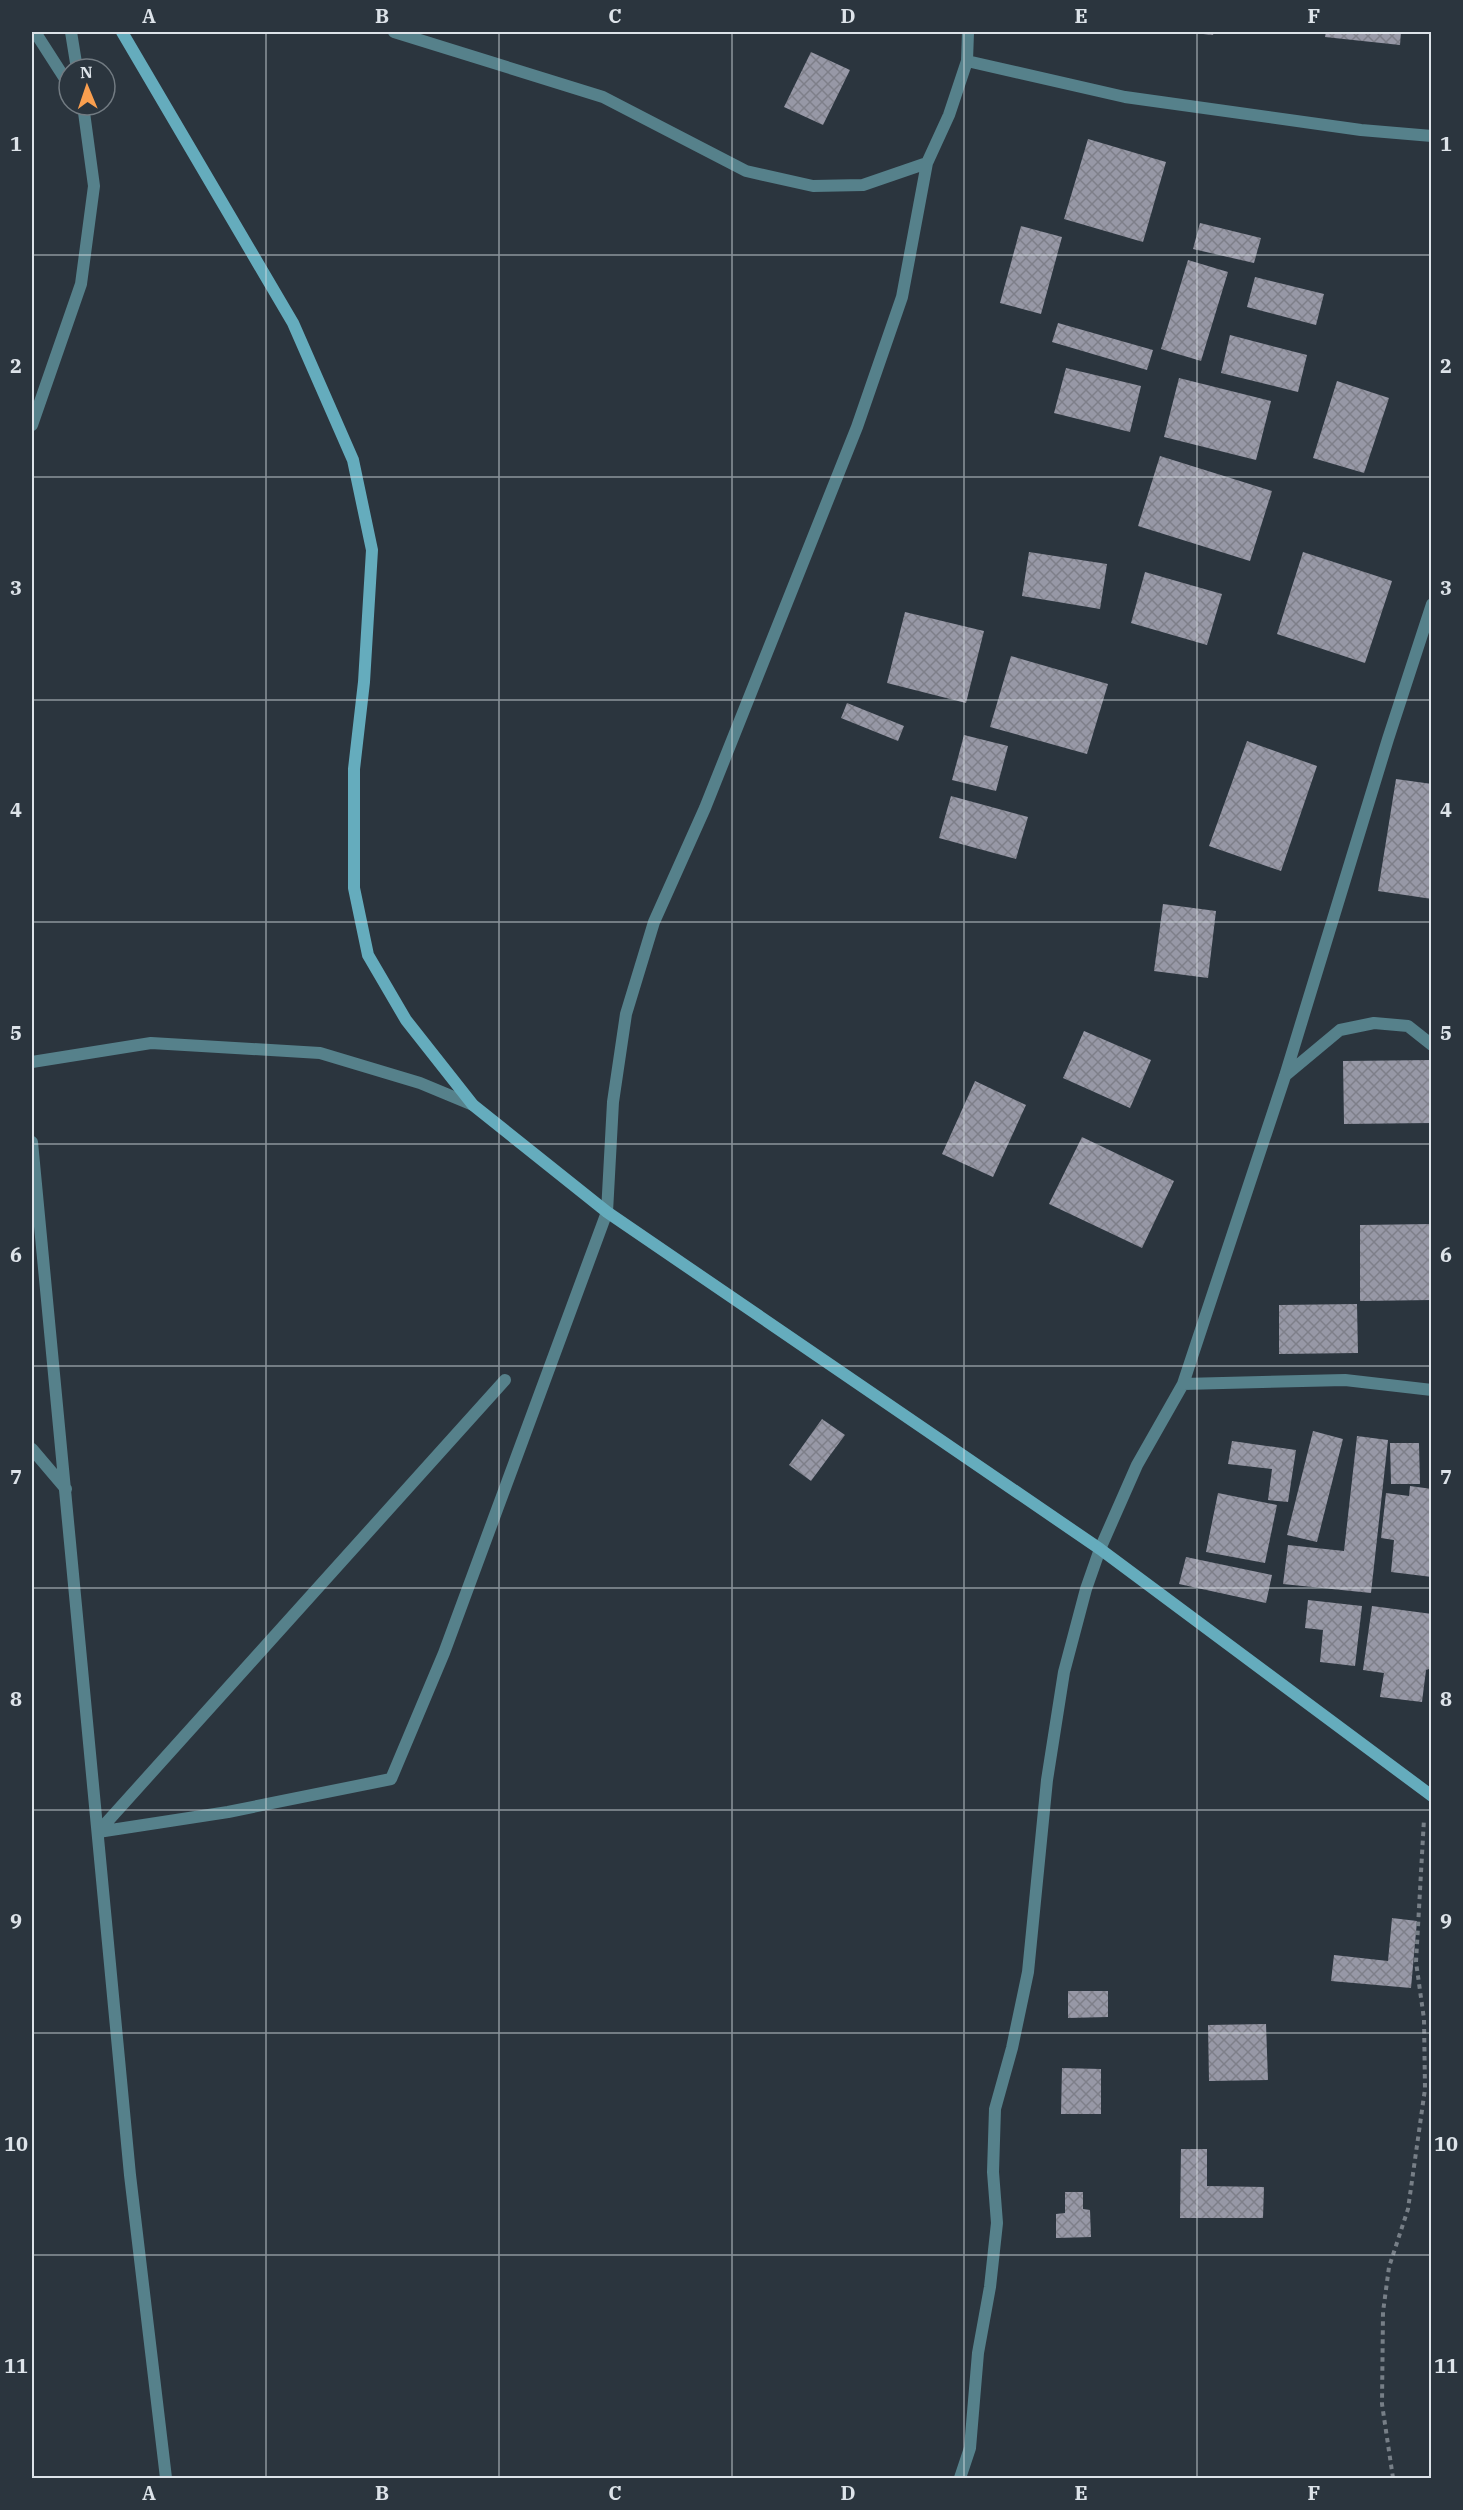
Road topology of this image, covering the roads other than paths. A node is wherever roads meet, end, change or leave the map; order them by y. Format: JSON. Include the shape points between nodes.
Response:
{"nodes":[{"id":1,"x":35,"y":32,"type":"edge"},
{"id":2,"x":71,"y":32,"type":"edge"},
{"id":3,"x":122,"y":32,"type":"edge"},
{"id":4,"x":394,"y":32,"type":"edge"},
{"id":5,"x":968,"y":32,"type":"edge"},
{"id":6,"x":75,"y":57,"type":"edge"},
{"id":7,"x":967,"y":61,"type":"junction"},
{"id":8,"x":57,"y":66,"type":"edge"},
{"id":9,"x":85,"y":117,"type":"edge"},
{"id":10,"x":1431,"y":136,"type":"edge"},
{"id":11,"x":927,"y":163,"type":"junction"},
{"id":12,"x":32,"y":425,"type":"edge"},
{"id":13,"x":1431,"y":604,"type":"edge"},
{"id":14,"x":1431,"y":1045,"type":"edge"},
{"id":15,"x":32,"y":1062,"type":"edge"},
{"id":16,"x":1285,"y":1076,"type":"junction"},
{"id":17,"x":472,"y":1105,"type":"junction"},
{"id":18,"x":32,"y":1142,"type":"edge"},
{"id":19,"x":607,"y":1212,"type":"junction"},
{"id":20,"x":505,"y":1380,"type":"dead end"},
{"id":21,"x":1183,"y":1384,"type":"junction"},
{"id":22,"x":1431,"y":1390,"type":"edge"},
{"id":23,"x":32,"y":1449,"type":"edge"},
{"id":24,"x":66,"y":1489,"type":"junction"},
{"id":25,"x":1100,"y":1549,"type":"junction"},
{"id":26,"x":1429,"y":1794,"type":"edge"},
{"id":27,"x":98,"y":1832,"type":"junction"},
{"id":28,"x":166,"y":2478,"type":"edge"},
{"id":29,"x":960,"y":2478,"type":"edge"}],
"edges":[{"from":1,"to":8,"type":"street"},
{"from":2,"to":6,"type":"street"},
{"from":3,"to":17,"type":"street","via":[[293,323],[353,460],[372,550],[354,769],[354,888],[369,955],[406,1020]]},
{"from":4,"to":11,"type":"street","via":[[603,97],[746,171],[813,186],[863,185]]},
{"from":5,"to":7,"type":"street"},
{"from":7,"to":10,"type":"street","via":[[1125,97]]},
{"from":7,"to":11,"type":"street"},
{"from":9,"to":12,"type":"street","via":[[94,186],[81,284]]},
{"from":11,"to":19,"type":"street","via":[[902,297],[857,427],[705,808],[654,922],[626,1014],[613,1102]]},
{"from":13,"to":16,"type":"street"},
{"from":14,"to":16,"type":"street","via":[[1408,1026],[1374,1023],[1340,1030]]},
{"from":15,"to":17,"type":"street","via":[[152,1043],[320,1053],[420,1083]]},
{"from":16,"to":21,"type":"street"},
{"from":17,"to":19,"type":"street"},
{"from":18,"to":24,"type":"street"},
{"from":19,"to":25,"type":"street"},
{"from":19,"to":27,"type":"street","via":[[444,1653],[391,1779],[228,1812]]},
{"from":20,"to":27,"type":"street"},
{"from":21,"to":22,"type":"street","via":[[1345,1380]]},
{"from":21,"to":25,"type":"street","via":[[1137,1465]]},
{"from":23,"to":24,"type":"street"},
{"from":24,"to":27,"type":"street"},
{"from":25,"to":26,"type":"street"},
{"from":25,"to":29,"type":"street","via":[[1064,1672],[1047,1780],[1028,1972],[994,2109],[997,2223],[969,2448]]},
{"from":27,"to":28,"type":"street","via":[[130,2175]]}]}
